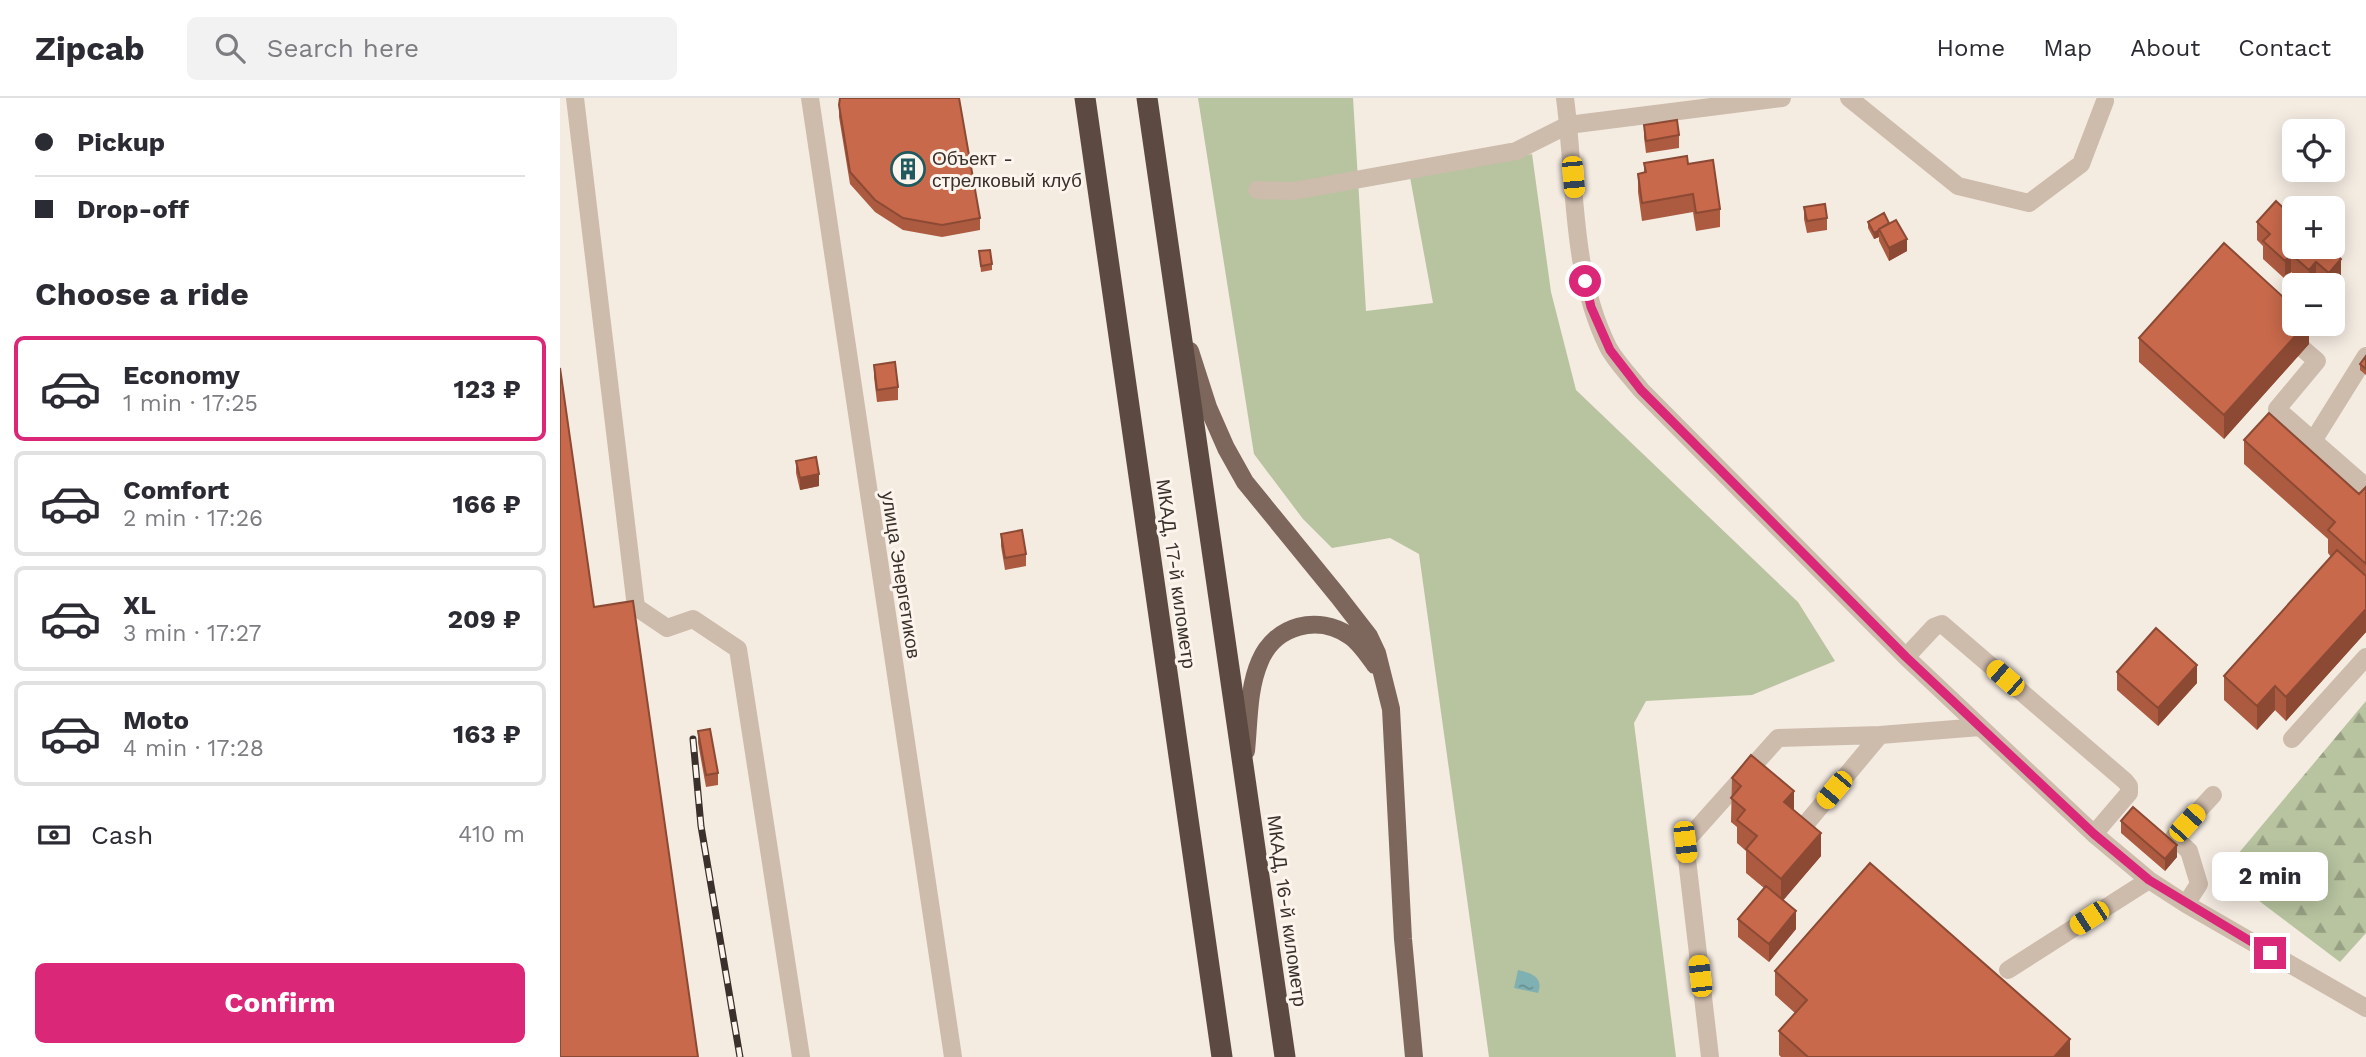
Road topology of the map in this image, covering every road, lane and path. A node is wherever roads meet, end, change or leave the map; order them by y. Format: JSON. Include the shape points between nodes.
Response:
{"nodes":[{"id":1,"x":575,"y":98,"type":"edge"},
{"id":2,"x":810,"y":98,"type":"edge"},
{"id":3,"x":1085,"y":98,"type":"edge"},
{"id":4,"x":1147,"y":98,"type":"edge"},
{"id":5,"x":1565,"y":98,"type":"edge"},
{"id":6,"x":1782,"y":98,"type":"edge"},
{"id":7,"x":1849,"y":98,"type":"edge"},
{"id":8,"x":2105,"y":101,"type":"dead end"},
{"id":9,"x":1568,"y":125,"type":"junction"},
{"id":10,"x":1257,"y":190,"type":"dead end"},
{"id":11,"x":1179,"y":317,"type":"junction"},
{"id":12,"x":2278,"y":327,"type":"edge"},
{"id":13,"x":2366,"y":356,"type":"edge"},
{"id":14,"x":2313,"y":440,"type":"junction"},
{"id":15,"x":2366,"y":488,"type":"edge"},
{"id":16,"x":1906,"y":657,"type":"junction"},
{"id":17,"x":2366,"y":657,"type":"edge"},
{"id":18,"x":1382,"y":676,"type":"junction"},
{"id":19,"x":1980,"y":727,"type":"junction"},
{"id":20,"x":1880,"y":736,"type":"junction"},
{"id":21,"x":2292,"y":739,"type":"dead end"},
{"id":22,"x":1244,"y":772,"type":"junction"},
{"id":23,"x":2213,"y":795,"type":"dead end"},
{"id":24,"x":1804,"y":826,"type":"edge"},
{"id":25,"x":2094,"y":834,"type":"junction"},
{"id":26,"x":2149,"y":880,"type":"junction"},
{"id":27,"x":2186,"y":904,"type":"junction"},
{"id":28,"x":2008,"y":970,"type":"dead end"},
{"id":29,"x":2366,"y":1008,"type":"edge"},
{"id":30,"x":801,"y":1057,"type":"edge"},
{"id":31,"x":953,"y":1057,"type":"edge"},
{"id":32,"x":1222,"y":1057,"type":"edge"},
{"id":33,"x":1285,"y":1057,"type":"edge"},
{"id":34,"x":1414,"y":1057,"type":"edge"},
{"id":35,"x":1710,"y":1057,"type":"edge"}],
"edges":[{"from":1,"to":30,"type":"street","via":[[636,607],[667,628],[693,619],[738,649]]},
{"from":2,"to":31,"type":"street","name":"улица Энергетиков"},
{"from":3,"to":32,"type":"highway","name":"МКАД, 17-й километр"},
{"from":4,"to":11,"type":"highway","name":"МКАД, 17-й километр"},
{"from":5,"to":9,"type":"street"},
{"from":6,"to":9,"type":"street"},
{"from":7,"to":8,"type":"street","via":[[1958,186],[2029,203],[2081,164]]},
{"from":9,"to":10,"type":"street","via":[[1516,151],[1294,191]]},
{"from":9,"to":16,"type":"street","via":[[1579,254],[1591,307],[1610,350],[1641,390]]},
{"from":11,"to":18,"type":"main road","via":[[1209,407],[1245,482],[1368,636]]},
{"from":11,"to":22,"type":"highway","name":"МКАД, 17-й километр"},
{"from":12,"to":14,"type":"street","via":[[2317,361],[2277,409]]},
{"from":13,"to":14,"type":"street"},
{"from":14,"to":15,"type":"street"},
{"from":16,"to":19,"type":"street"},
{"from":16,"to":25,"type":"street","via":[[1942,624],[2125,781],[2129,793]]},
{"from":17,"to":21,"type":"street"},
{"from":18,"to":22,"type":"main road","via":[[1365,651],[1336,629],[1320,624],[1298,626],[1283,634],[1268,645],[1255,675]]},
{"from":18,"to":34,"type":"main road","via":[[1391,709]]},
{"from":19,"to":20,"type":"street"},
{"from":19,"to":25,"type":"street"},
{"from":20,"to":24,"type":"street"},
{"from":20,"to":35,"type":"street","via":[[1778,738],[1685,842]]},
{"from":22,"to":33,"type":"highway","name":"МКАД, 16-й километр"},
{"from":23,"to":27,"type":"street","via":[[2175,837],[2189,851],[2199,884]]},
{"from":25,"to":26,"type":"street"},
{"from":26,"to":27,"type":"street"},
{"from":26,"to":28,"type":"street"},
{"from":27,"to":29,"type":"street"}]}
